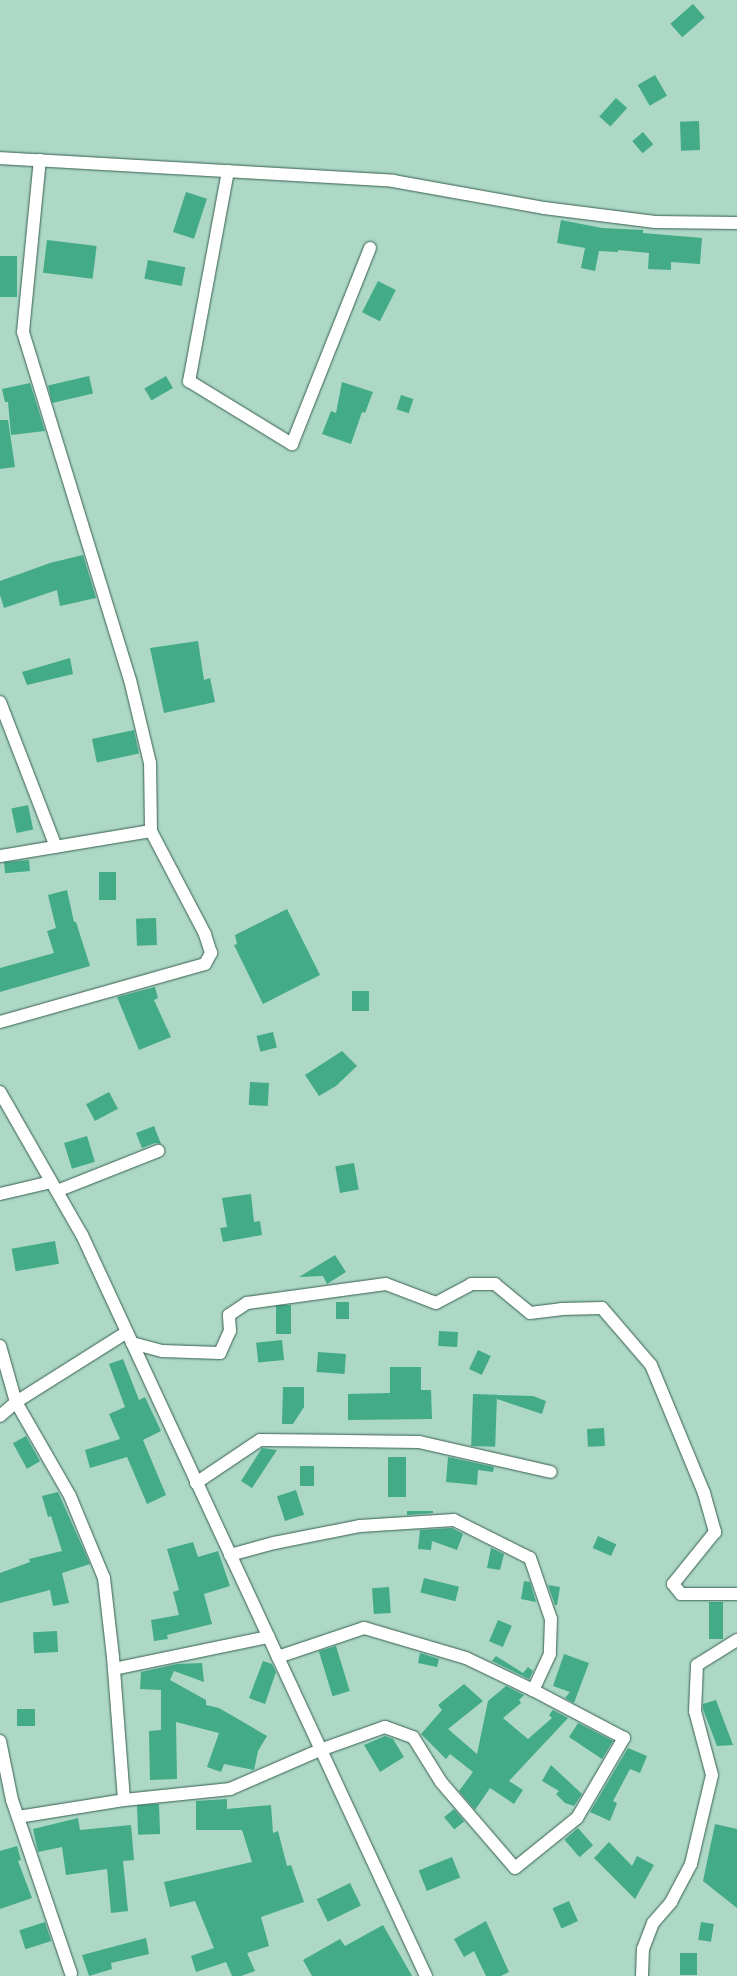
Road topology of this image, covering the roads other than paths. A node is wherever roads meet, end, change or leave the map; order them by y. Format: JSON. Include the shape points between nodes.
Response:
{"nodes":[{"id":1,"x":0,"y":158,"type":"edge"},
{"id":2,"x":40,"y":160,"type":"junction"},
{"id":3,"x":228,"y":171,"type":"junction"},
{"id":4,"x":737,"y":223,"type":"edge"},
{"id":5,"x":370,"y":248,"type":"dead end"},
{"id":6,"x":0,"y":702,"type":"edge"},
{"id":7,"x":151,"y":831,"type":"junction"},
{"id":8,"x":56,"y":847,"type":"junction"},
{"id":9,"x":0,"y":856,"type":"edge"},
{"id":10,"x":0,"y":1022,"type":"edge"},
{"id":11,"x":1,"y":1096,"type":"edge"},
{"id":12,"x":158,"y":1151,"type":"dead end"},
{"id":13,"x":54,"y":1187,"type":"junction"},
{"id":14,"x":0,"y":1194,"type":"edge"},
{"id":15,"x":130,"y":1337,"type":"junction"},
{"id":16,"x":0,"y":1346,"type":"edge"},
{"id":17,"x":16,"y":1402,"type":"junction"},
{"id":18,"x":0,"y":1416,"type":"edge"},
{"id":19,"x":551,"y":1472,"type":"dead end"},
{"id":20,"x":196,"y":1483,"type":"junction"},
{"id":21,"x":230,"y":1556,"type":"junction"},
{"id":22,"x":737,"y":1594,"type":"edge"},
{"id":23,"x":269,"y":1637,"type":"junction"},
{"id":24,"x":737,"y":1640,"type":"edge"},
{"id":25,"x":278,"y":1657,"type":"junction"},
{"id":26,"x":114,"y":1669,"type":"junction"},
{"id":27,"x":533,"y":1690,"type":"junction"},
{"id":28,"x":0,"y":1741,"type":"edge"},
{"id":29,"x":320,"y":1750,"type":"junction"},
{"id":30,"x":124,"y":1800,"type":"junction"},
{"id":31,"x":18,"y":1817,"type":"junction"},
{"id":32,"x":71,"y":1973,"type":"dead end"},
{"id":33,"x":426,"y":1976,"type":"edge"},
{"id":34,"x":642,"y":1976,"type":"edge"}],
"edges":[{"from":1,"to":2,"type":"street"},
{"from":2,"to":3,"type":"street"},
{"from":2,"to":7,"type":"street","via":[[23,332],[130,680],[150,763]]},
{"from":3,"to":4,"type":"street","via":[[394,182],[544,208],[656,222]]},
{"from":3,"to":5,"type":"street","via":[[189,382],[292,444]]},
{"from":6,"to":8,"type":"street"},
{"from":7,"to":8,"type":"street"},
{"from":7,"to":10,"type":"street","via":[[205,934],[211,953],[205,964]]},
{"from":8,"to":9,"type":"street"},
{"from":11,"to":13,"type":"street"},
{"from":12,"to":13,"type":"street"},
{"from":13,"to":14,"type":"street"},
{"from":13,"to":15,"type":"street","via":[[82,1236]]},
{"from":15,"to":17,"type":"street"},
{"from":15,"to":20,"type":"street"},
{"from":15,"to":22,"type":"street","via":[[162,1350],[220,1353],[230,1332],[229,1315],[247,1303],[386,1284],[436,1303],[471,1284],[495,1284],[530,1313],[602,1308],[651,1365],[704,1493],[715,1532],[673,1584],[682,1594]]},
{"from":16,"to":17,"type":"street"},
{"from":17,"to":18,"type":"street"},
{"from":17,"to":26,"type":"street","via":[[70,1496],[104,1578]]},
{"from":19,"to":20,"type":"street","via":[[419,1442],[260,1440]]},
{"from":20,"to":21,"type":"street"},
{"from":21,"to":23,"type":"street"},
{"from":21,"to":27,"type":"street","via":[[274,1543],[360,1526],[454,1520],[530,1558],[551,1619],[550,1654]]},
{"from":23,"to":25,"type":"street"},
{"from":23,"to":26,"type":"street"},
{"from":24,"to":34,"type":"street","via":[[697,1665],[695,1711],[712,1775],[690,1864],[671,1902],[653,1923],[643,1949]]},
{"from":25,"to":27,"type":"street","via":[[364,1628],[466,1658]]},
{"from":25,"to":29,"type":"street"},
{"from":26,"to":30,"type":"street"},
{"from":27,"to":29,"type":"street","via":[[624,1738],[577,1818],[515,1868],[441,1782],[413,1737],[385,1727]]},
{"from":28,"to":31,"type":"street"},
{"from":29,"to":30,"type":"street","via":[[230,1789]]},
{"from":29,"to":33,"type":"street"},
{"from":30,"to":31,"type":"street"},
{"from":31,"to":32,"type":"street"}]}
